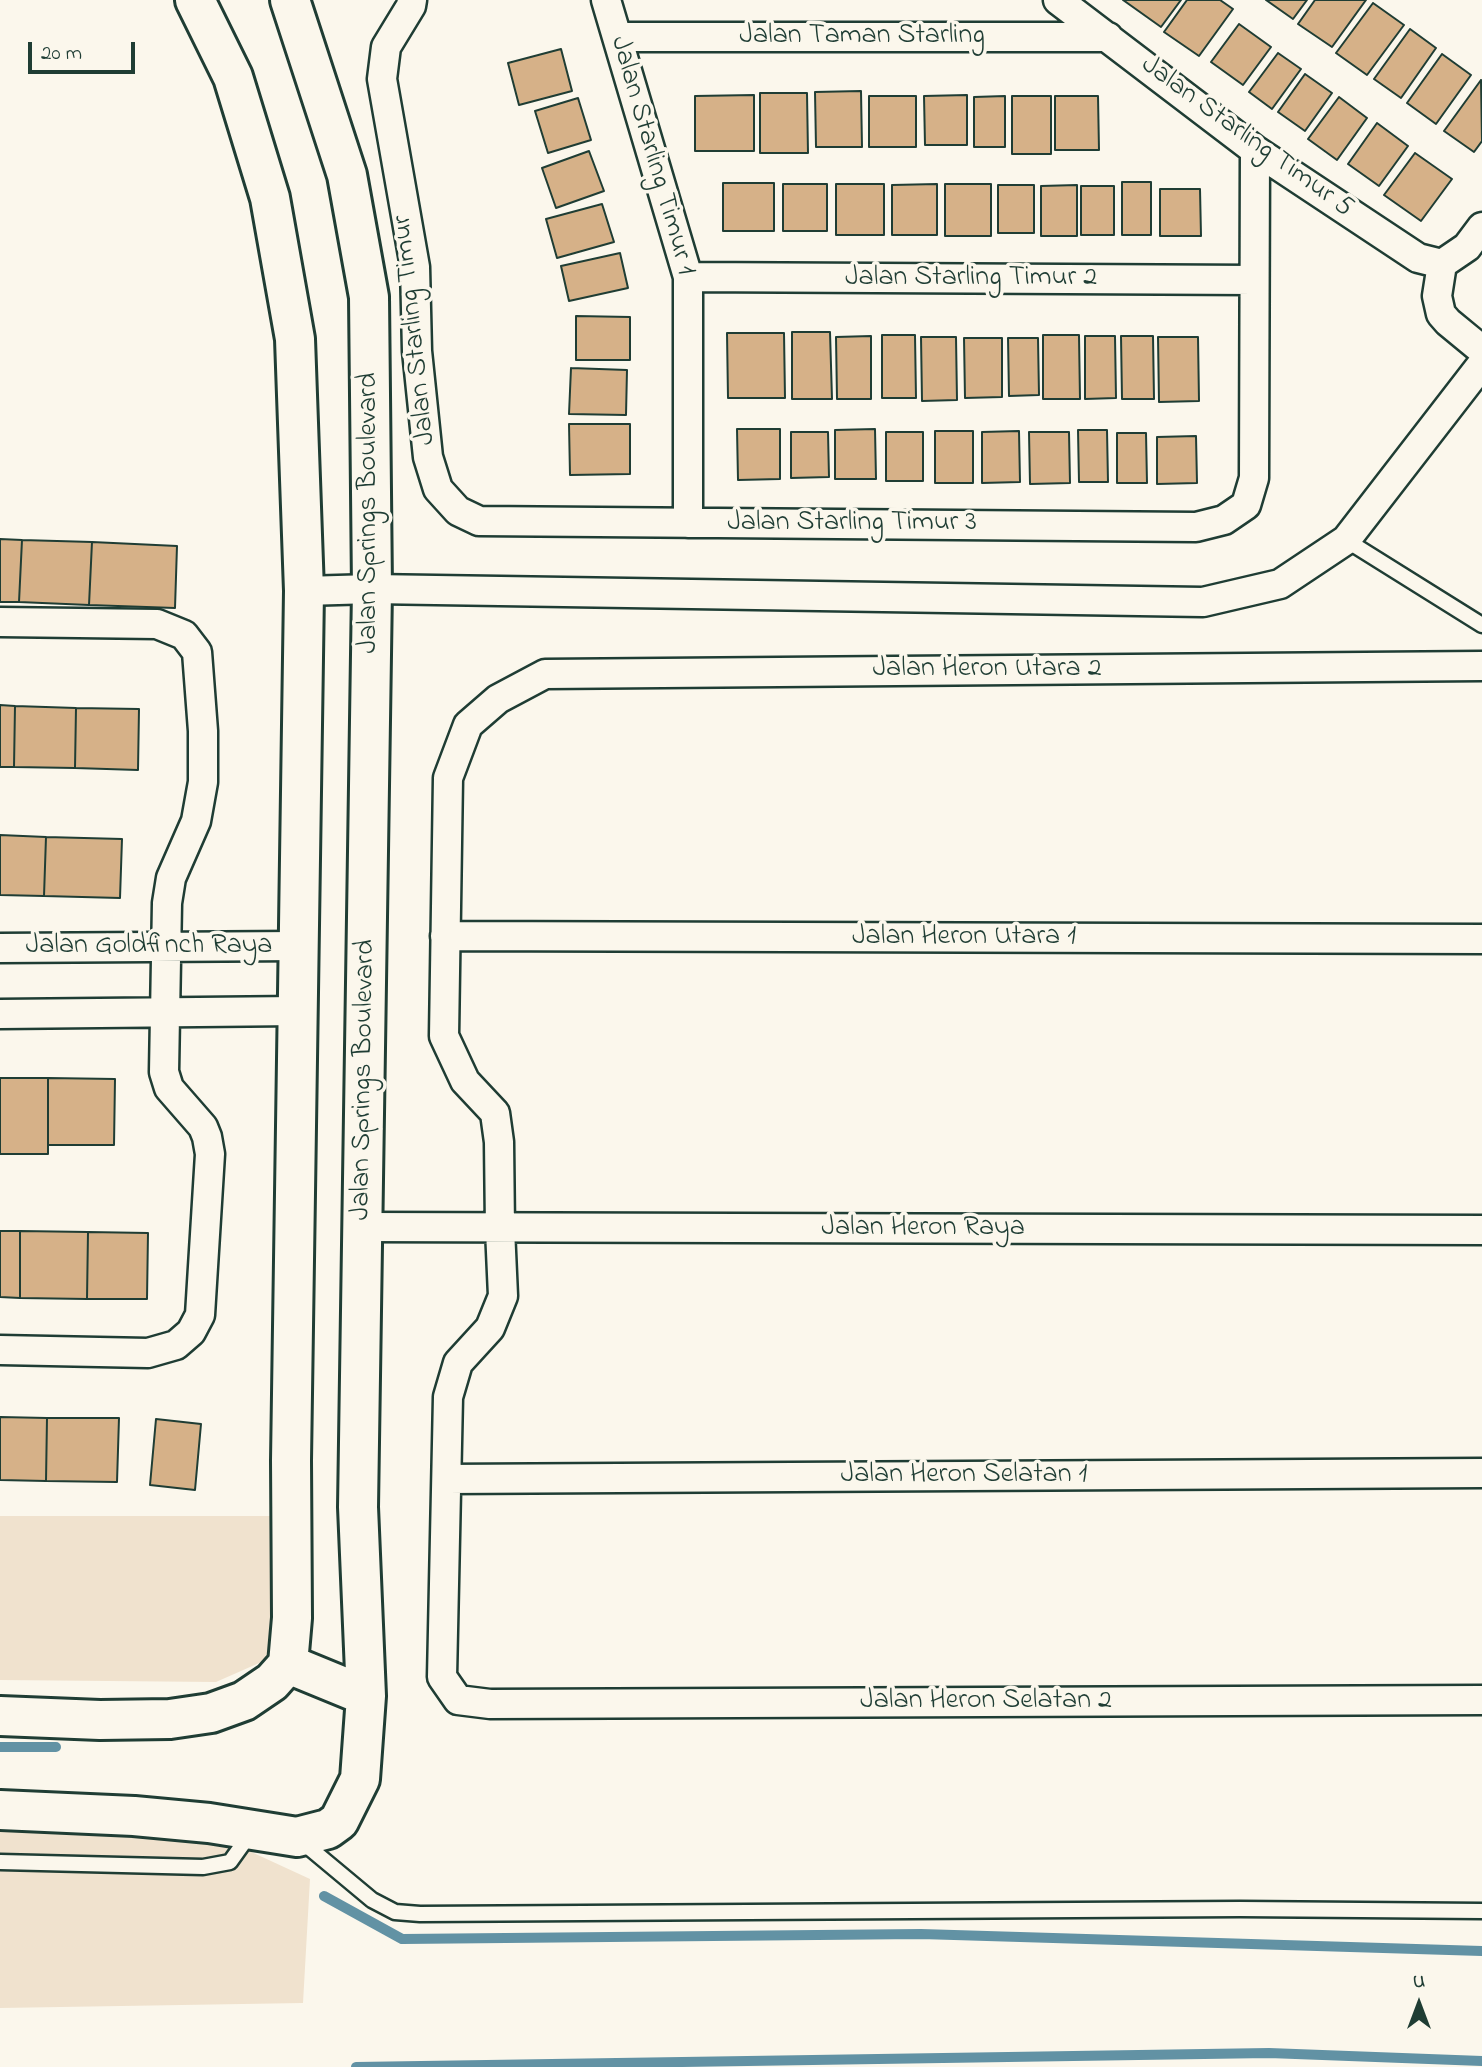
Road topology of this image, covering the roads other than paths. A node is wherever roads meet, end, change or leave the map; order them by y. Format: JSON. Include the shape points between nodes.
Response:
{"nodes":[{"id":1,"x":195,"y":0,"type":"edge"},
{"id":2,"x":290,"y":0,"type":"edge"},
{"id":3,"x":412,"y":0,"type":"edge"},
{"id":4,"x":606,"y":0,"type":"edge"},
{"id":5,"x":1058,"y":0,"type":"edge"},
{"id":6,"x":617,"y":37,"type":"junction"},
{"id":7,"x":1108,"y":37,"type":"junction"},
{"id":8,"x":1255,"y":150,"type":"junction"},
{"id":9,"x":1482,"y":227,"type":"edge"},
{"id":10,"x":1442,"y":264,"type":"junction"},
{"id":11,"x":688,"y":278,"type":"junction"},
{"id":12,"x":1254,"y":281,"type":"junction"},
{"id":13,"x":1482,"y":350,"type":"edge"},
{"id":14,"x":1482,"y":364,"type":"edge"},
{"id":15,"x":479,"y":521,"type":"joint"},
{"id":16,"x":688,"y":523,"type":"junction"},
{"id":17,"x":1346,"y":540,"type":"junction"},
{"id":18,"x":372,"y":589,"type":"junction"},
{"id":19,"x":304,"y":591,"type":"junction"},
{"id":20,"x":0,"y":622,"type":"edge"},
{"id":21,"x":1482,"y":625,"type":"edge"},
{"id":22,"x":1482,"y":666,"type":"edge"},
{"id":23,"x":445,"y":936,"type":"junction"},
{"id":24,"x":1482,"y":939,"type":"edge"},
{"id":25,"x":298,"y":946,"type":"junction"},
{"id":26,"x":166,"y":947,"type":"junction"},
{"id":27,"x":0,"y":948,"type":"edge"},
{"id":28,"x":298,"y":1012,"type":"junction"},
{"id":29,"x":166,"y":1013,"type":"junction"},
{"id":30,"x":0,"y":1014,"type":"edge"},
{"id":31,"x":363,"y":1227,"type":"junction"},
{"id":32,"x":499,"y":1228,"type":"junction"},
{"id":33,"x":1482,"y":1230,"type":"edge"},
{"id":34,"x":0,"y":1350,"type":"edge"},
{"id":35,"x":1482,"y":1473,"type":"edge"},
{"id":36,"x":447,"y":1479,"type":"junction"},
{"id":37,"x":288,"y":1664,"type":"junction"},
{"id":38,"x":366,"y":1696,"type":"junction"},
{"id":39,"x":1482,"y":1700,"type":"edge"},
{"id":40,"x":0,"y":1716,"type":"edge"},
{"id":41,"x":0,"y":1810,"type":"edge"},
{"id":42,"x":253,"y":1830,"type":"junction"},
{"id":43,"x":297,"y":1837,"type":"junction"},
{"id":44,"x":0,"y":1862,"type":"edge"},
{"id":45,"x":1482,"y":1911,"type":"edge"}],
"edges":[{"from":1,"to":19,"type":"main road","via":[[233,77],[270,198],[295,339]]},
{"from":2,"to":18,"type":"main road","name":"Jalan Springs Boulevard","via":[[347,175],[369,296]]},
{"from":3,"to":15,"type":"street","name":"Jalan Starling Timur","via":[[386,47],[382,79],[415,267],[417,351],[428,457],[438,489],[458,511]]},
{"from":4,"to":6,"type":"street","name":"Jalan Starling Timur 1"},
{"from":5,"to":7,"type":"street","name":"Jalan Starling Timur 5"},
{"from":6,"to":7,"type":"street","name":"Jalan Taman Starling"},
{"from":6,"to":11,"type":"street","name":"Jalan Starling Timur 1"},
{"from":7,"to":8,"type":"street","name":"Jalan Starling Timur 5"},
{"from":8,"to":10,"type":"street","name":"Jalan Starling Timur 5","via":[[1418,258]]},
{"from":8,"to":12,"type":"street"},
{"from":9,"to":10,"type":"street","via":[[1467,247]]},
{"from":10,"to":13,"type":"street","via":[[1437,296],[1441,314]]},
{"from":11,"to":12,"type":"street","name":"Jalan Starling Timur 2"},
{"from":11,"to":16,"type":"street","name":"Jalan Starling Timur 1"},
{"from":12,"to":16,"type":"street","name":"Jalan Starling Timur 3","via":[[1254,478],[1246,505],[1224,520],[1196,527]]},
{"from":14,"to":17,"type":"street"},
{"from":15,"to":16,"type":"street","name":"Jalan Starling Timur 3"},
{"from":17,"to":18,"type":"street","via":[[1280,584],[1203,602]]},
{"from":17,"to":21,"type":"lane"},
{"from":18,"to":19,"type":"street"},
{"from":18,"to":31,"type":"main road","name":"Jalan Springs Boulevard"},
{"from":19,"to":25,"type":"main road"},
{"from":20,"to":26,"type":"street","via":[[157,624],[184,635],[197,652],[203,782],[196,821],[171,878]]},
{"from":22,"to":23,"type":"street","name":"Jalan Heron Utara 2","via":[[545,674],[498,699],[468,725],[448,778]]},
{"from":23,"to":24,"type":"street","name":"Jalan Heron Utara 1"},
{"from":23,"to":32,"type":"street","name":"Jalan Heron Utara 2","via":[[444,1036],[465,1081],[495,1112]]},
{"from":25,"to":26,"type":"street","name":"Jalan Goldfinch Raya"},
{"from":25,"to":28,"type":"main road"},
{"from":26,"to":27,"type":"street","name":"Jalan Goldfinch Raya"},
{"from":26,"to":29,"type":"street"},
{"from":28,"to":29,"type":"street"},
{"from":28,"to":37,"type":"main road"},
{"from":29,"to":30,"type":"street"},
{"from":29,"to":34,"type":"street","via":[[164,1072],[169,1088],[202,1127],[210,1154],[200,1315],[191,1332],[176,1345],[148,1353]]},
{"from":31,"to":32,"type":"street","name":"Jalan Heron Raya"},
{"from":31,"to":38,"type":"main road","name":"Jalan Springs Boulevard","via":[[358,1507]]},
{"from":32,"to":33,"type":"street","name":"Jalan Heron Raya"},
{"from":32,"to":36,"type":"street","name":"Jalan Heron Selatan 2","via":[[503,1296],[490,1328],[458,1363],[448,1397]]},
{"from":35,"to":36,"type":"street","name":"Jalan Heron Selatan 1"},
{"from":36,"to":39,"type":"street","name":"Jalan Heron Selatan 2","via":[[442,1677],[458,1700],[490,1704]]},
{"from":37,"to":38,"type":"main road"},
{"from":37,"to":40,"type":"main road","via":[[244,1701],[212,1713],[100,1720]]},
{"from":38,"to":43,"type":"main road","name":"Jalan Springs Boulevard","via":[[360,1779],[340,1821]]},
{"from":41,"to":42,"type":"main road","name":"Jalan Springs Boulevard","via":[[134,1815]]},
{"from":42,"to":43,"type":"main road","name":"Jalan Springs Boulevard"},
{"from":42,"to":44,"type":"lane","via":[[230,1862],[203,1867]]},
{"from":43,"to":45,"type":"lane","via":[[372,1900],[395,1912],[420,1914]]}]}
